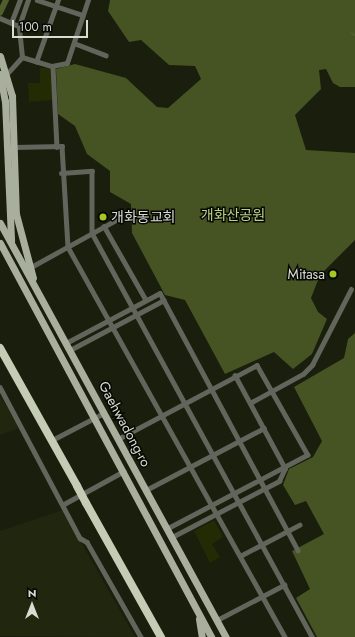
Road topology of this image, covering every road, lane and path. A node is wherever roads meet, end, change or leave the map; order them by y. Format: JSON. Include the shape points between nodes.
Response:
{"nodes":[{"id":1,"x":20,"y":0,"type":"edge"},
{"id":2,"x":28,"y":0,"type":"edge"},
{"id":3,"x":37,"y":0,"type":"edge"},
{"id":4,"x":58,"y":0,"type":"edge"},
{"id":5,"x":88,"y":0,"type":"edge"},
{"id":6,"x":56,"y":7,"type":"junction"},
{"id":7,"x":83,"y":15,"type":"junction"},
{"id":8,"x":0,"y":18,"type":"edge"},
{"id":9,"x":11,"y":23,"type":"junction"},
{"id":10,"x":19,"y":26,"type":"junction"},
{"id":11,"x":74,"y":43,"type":"junction"},
{"id":12,"x":106,"y":55,"type":"dead end"},
{"id":13,"x":22,"y":57,"type":"junction"},
{"id":14,"x":1,"y":59,"type":"edge"},
{"id":15,"x":36,"y":62,"type":"junction"},
{"id":16,"x":53,"y":66,"type":"junction"},
{"id":17,"x":3,"y":76,"type":"edge"},
{"id":18,"x":6,"y":139,"type":"junction"},
{"id":19,"x":0,"y":146,"type":"edge"},
{"id":20,"x":14,"y":147,"type":"junction"},
{"id":21,"x":57,"y":147,"type":"junction"},
{"id":22,"x":61,"y":173,"type":"junction"},
{"id":23,"x":118,"y":219,"type":"dead end"},
{"id":24,"x":0,"y":223,"type":"edge"},
{"id":25,"x":104,"y":226,"type":"junction"},
{"id":26,"x":92,"y":233,"type":"junction"},
{"id":27,"x":0,"y":243,"type":"edge"},
{"id":28,"x":11,"y":244,"type":"junction"},
{"id":29,"x":68,"y":247,"type":"junction"},
{"id":30,"x":0,"y":251,"type":"edge"},
{"id":31,"x":31,"y":267,"type":"junction"},
{"id":32,"x":16,"y":272,"type":"junction"},
{"id":33,"x":34,"y":286,"type":"junction"},
{"id":34,"x":351,"y":289,"type":"dead end"},
{"id":35,"x":146,"y":300,"type":"junction"},
{"id":36,"x":164,"y":300,"type":"junction"},
{"id":37,"x":133,"y":308,"type":"junction"},
{"id":38,"x":137,"y":315,"type":"junction"},
{"id":39,"x":110,"y":320,"type":"junction"},
{"id":40,"x":114,"y":327,"type":"junction"},
{"id":41,"x":68,"y":346,"type":"junction"},
{"id":42,"x":0,"y":348,"type":"edge"},
{"id":43,"x":0,"y":356,"type":"edge"},
{"id":44,"x":235,"y":376,"type":"junction"},
{"id":45,"x":75,"y":378,"type":"junction"},
{"id":46,"x":90,"y":385,"type":"junction"},
{"id":47,"x":0,"y":387,"type":"edge"},
{"id":48,"x":211,"y":389,"type":"junction"},
{"id":49,"x":273,"y":391,"type":"junction"},
{"id":50,"x":186,"y":402,"type":"junction"},
{"id":51,"x":250,"y":403,"type":"junction"},
{"id":52,"x":104,"y":413,"type":"junction"},
{"id":53,"x":162,"y":414,"type":"junction"},
{"id":54,"x":96,"y":417,"type":"junction"},
{"id":55,"x":40,"y":424,"type":"junction"},
{"id":56,"x":264,"y":428,"type":"junction"},
{"id":57,"x":56,"y":438,"type":"dead end"},
{"id":58,"x":118,"y":439,"type":"junction"},
{"id":59,"x":239,"y":441,"type":"junction"},
{"id":60,"x":214,"y":454,"type":"junction"},
{"id":61,"x":191,"y":466,"type":"junction"},
{"id":62,"x":285,"y":468,"type":"junction"},
{"id":63,"x":125,"y":471,"type":"junction"},
{"id":64,"x":260,"y":481,"type":"junction"},
{"id":65,"x":264,"y":488,"type":"junction"},
{"id":66,"x":146,"y":490,"type":"junction"},
{"id":67,"x":235,"y":494,"type":"junction"},
{"id":68,"x":239,"y":501,"type":"junction"},
{"id":69,"x":64,"y":504,"type":"junction"},
{"id":70,"x":85,"y":504,"type":"junction"},
{"id":71,"x":212,"y":506,"type":"junction"},
{"id":72,"x":217,"y":513,"type":"junction"},
{"id":73,"x":299,"y":524,"type":"dead end"},
{"id":74,"x":167,"y":529,"type":"junction"},
{"id":75,"x":287,"y":531,"type":"junction"},
{"id":76,"x":172,"y":537,"type":"junction"},
{"id":77,"x":262,"y":545,"type":"junction"},
{"id":78,"x":298,"y":550,"type":"dead end"},
{"id":79,"x":240,"y":556,"type":"junction"},
{"id":80,"x":284,"y":585,"type":"junction"},
{"id":81,"x":262,"y":596,"type":"junction"},
{"id":82,"x":198,"y":613,"type":"junction"},
{"id":83,"x":217,"y":620,"type":"junction"},
{"id":84,"x":141,"y":637,"type":"edge"},
{"id":85,"x":155,"y":637,"type":"edge"},
{"id":86,"x":161,"y":637,"type":"edge"},
{"id":87,"x":202,"y":637,"type":"edge"},
{"id":88,"x":211,"y":637,"type":"edge"},
{"id":89,"x":226,"y":637,"type":"edge"},
{"id":90,"x":285,"y":637,"type":"edge"},
{"id":91,"x":312,"y":637,"type":"edge"}],
"edges":[{"from":1,"to":9,"type":"street"},
{"from":2,"to":10,"type":"street"},
{"from":3,"to":6,"type":"street"},
{"from":4,"to":6,"type":"street"},
{"from":5,"to":7,"type":"street"},
{"from":6,"to":7,"type":"street"},
{"from":6,"to":15,"type":"street"},
{"from":7,"to":11,"type":"street"},
{"from":8,"to":9,"type":"street"},
{"from":9,"to":10,"type":"street"},
{"from":10,"to":13,"type":"street"},
{"from":11,"to":12,"type":"street"},
{"from":11,"to":16,"type":"street","via":[[67,63]]},
{"from":13,"to":15,"type":"street"},
{"from":13,"to":17,"type":"street"},
{"from":14,"to":17,"type":"main road"},
{"from":15,"to":16,"type":"street"},
{"from":16,"to":21,"type":"street"},
{"from":17,"to":18,"type":"main road"},
{"from":17,"to":20,"type":"main road"},
{"from":18,"to":19,"type":"main road"},
{"from":18,"to":28,"type":"main road"},
{"from":20,"to":21,"type":"street"},
{"from":20,"to":31,"type":"main road","via":[[16,214]]},
{"from":21,"to":22,"type":"street","via":[[62,146]]},
{"from":22,"to":26,"type":"street","via":[[92,171]]},
{"from":22,"to":29,"type":"street"},
{"from":23,"to":25,"type":"street"},
{"from":24,"to":28,"type":"main road","name":"Gaehwadong-ro"},
{"from":25,"to":26,"type":"street"},
{"from":25,"to":35,"type":"street"},
{"from":26,"to":29,"type":"street"},
{"from":26,"to":37,"type":"street"},
{"from":27,"to":32,"type":"main road","name":"Gaehwadong-ro"},
{"from":28,"to":32,"type":"main road"},
{"from":28,"to":33,"type":"main road","name":"Gaehwadong-ro"},
{"from":29,"to":31,"type":"street"},
{"from":29,"to":39,"type":"street"},
{"from":30,"to":32,"type":"main road"},
{"from":31,"to":33,"type":"main road"},
{"from":32,"to":45,"type":"main road","name":"Gaehwadong-ro"},
{"from":33,"to":41,"type":"main road","name":"Gaehwadong-ro"},
{"from":34,"to":49,"type":"street","via":[[338,309],[320,354],[303,374]]},
{"from":35,"to":36,"type":"street","via":[[160,293]]},
{"from":35,"to":37,"type":"street"},
{"from":36,"to":38,"type":"street"},
{"from":36,"to":48,"type":"street"},
{"from":37,"to":38,"type":"street"},
{"from":37,"to":39,"type":"street"},
{"from":38,"to":40,"type":"street"},
{"from":38,"to":50,"type":"street"},
{"from":39,"to":40,"type":"street"},
{"from":39,"to":41,"type":"street"},
{"from":40,"to":41,"type":"street"},
{"from":40,"to":53,"type":"street"},
{"from":41,"to":46,"type":"main road","name":"Gaehwadong-ro"},
{"from":42,"to":55,"type":"highway"},
{"from":43,"to":55,"type":"highway"},
{"from":44,"to":48,"type":"street"},
{"from":44,"to":49,"type":"street","via":[[257,364]]},
{"from":44,"to":51,"type":"street"},
{"from":45,"to":46,"type":"main road","via":[[80,378],[87,388]]},
{"from":45,"to":54,"type":"main road","name":"Gaehwadong-ro"},
{"from":46,"to":52,"type":"main road","name":"Gaehwadong-ro"},
{"from":47,"to":69,"type":"street"},
{"from":48,"to":50,"type":"street"},
{"from":48,"to":59,"type":"street"},
{"from":49,"to":51,"type":"street"},
{"from":49,"to":62,"type":"street","via":[[308,455]]},
{"from":50,"to":53,"type":"street"},
{"from":50,"to":60,"type":"street"},
{"from":51,"to":56,"type":"street"},
{"from":52,"to":54,"type":"street"},
{"from":52,"to":58,"type":"main road","name":"Gaehwadong-ro"},
{"from":53,"to":58,"type":"street"},
{"from":53,"to":61,"type":"street"},
{"from":54,"to":57,"type":"street"},
{"from":54,"to":63,"type":"main road","name":"Gaehwadong-ro"},
{"from":55,"to":70,"type":"highway","bridge":true},
{"from":56,"to":59,"type":"street"},
{"from":56,"to":62,"type":"street"},
{"from":58,"to":66,"type":"main road","name":"Gaehwadong-ro"},
{"from":59,"to":60,"type":"street"},
{"from":59,"to":64,"type":"street"},
{"from":60,"to":61,"type":"street"},
{"from":60,"to":67,"type":"street"},
{"from":61,"to":66,"type":"street"},
{"from":61,"to":71,"type":"street"},
{"from":62,"to":64,"type":"street"},
{"from":62,"to":65,"type":"street","via":[[279,481]]},
{"from":63,"to":69,"type":"street"},
{"from":63,"to":82,"type":"main road","name":"Gaehwadong-ro"},
{"from":64,"to":65,"type":"street"},
{"from":64,"to":67,"type":"street"},
{"from":65,"to":68,"type":"street"},
{"from":65,"to":75,"type":"street"},
{"from":66,"to":74,"type":"main road","name":"Gaehwadong-ro"},
{"from":67,"to":68,"type":"street"},
{"from":67,"to":71,"type":"street"},
{"from":68,"to":72,"type":"street"},
{"from":68,"to":77,"type":"street"},
{"from":69,"to":84,"type":"street","via":[[80,538],[87,542]]},
{"from":70,"to":85,"type":"highway"},
{"from":70,"to":86,"type":"highway"},
{"from":71,"to":72,"type":"street"},
{"from":71,"to":74,"type":"street"},
{"from":72,"to":76,"type":"street"},
{"from":72,"to":79,"type":"street"},
{"from":73,"to":75,"type":"street"},
{"from":74,"to":76,"type":"main road","name":"Gaehwadong-ro"},
{"from":75,"to":77,"type":"street"},
{"from":75,"to":78,"type":"street"},
{"from":76,"to":83,"type":"main road","name":"Gaehwadong-ro"},
{"from":77,"to":79,"type":"street"},
{"from":77,"to":80,"type":"street"},
{"from":79,"to":81,"type":"street"},
{"from":80,"to":81,"type":"street"},
{"from":80,"to":91,"type":"street"},
{"from":81,"to":83,"type":"street"},
{"from":81,"to":90,"type":"street"},
{"from":82,"to":87,"type":"main road"},
{"from":82,"to":88,"type":"main road","name":"Gaehwadong-ro"},
{"from":83,"to":89,"type":"main road","name":"Gaehwadong-ro"}]}
